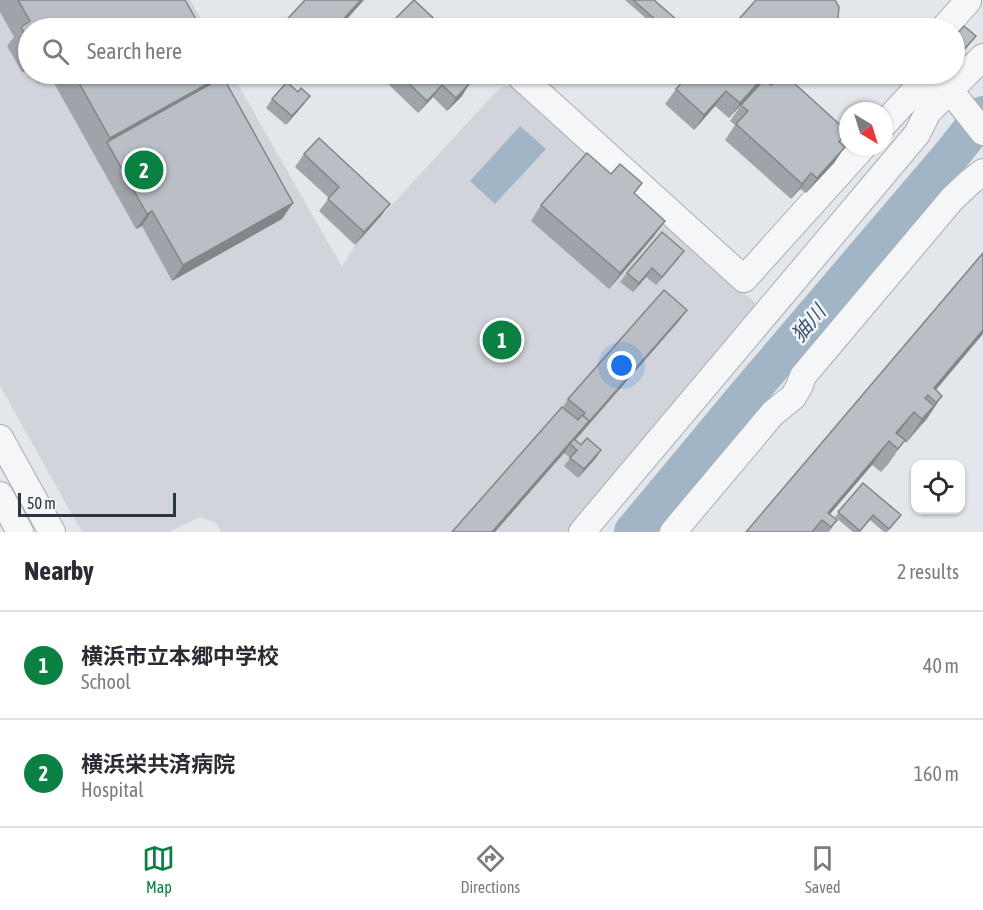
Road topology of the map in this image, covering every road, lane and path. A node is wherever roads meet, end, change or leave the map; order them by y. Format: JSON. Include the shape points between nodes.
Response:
{"nodes":[{"id":1,"x":968,"y":0,"type":"edge"},
{"id":2,"x":983,"y":14,"type":"edge"},
{"id":3,"x":953,"y":18,"type":"edge"},
{"id":4,"x":983,"y":57,"type":"edge"},
{"id":5,"x":965,"y":68,"type":"edge"},
{"id":6,"x":529,"y":84,"type":"edge"},
{"id":7,"x":940,"y":84,"type":"edge"},
{"id":8,"x":893,"y":118,"type":"edge"},
{"id":9,"x":983,"y":132,"type":"edge"},
{"id":10,"x":843,"y":156,"type":"edge"},
{"id":11,"x":983,"y":172,"type":"edge"},
{"id":12,"x":0,"y":438,"type":"edge"},
{"id":13,"x":0,"y":495,"type":"edge"},
{"id":14,"x":20,"y":532,"type":"edge"},
{"id":15,"x":52,"y":532,"type":"edge"},
{"id":16,"x":582,"y":532,"type":"edge"},
{"id":17,"x":673,"y":532,"type":"edge"}],
"edges":[{"from":1,"to":2,"type":"street"},
{"from":1,"to":3,"type":"street"},
{"from":4,"to":5,"type":"street"},
{"from":6,"to":10,"type":"street","via":[[744,279]]},
{"from":7,"to":8,"type":"street"},
{"from":7,"to":9,"type":"street"},
{"from":7,"to":16,"type":"street","via":[[917,134]]},
{"from":11,"to":17,"type":"street","via":[[951,199],[803,376],[794,397],[773,413]]},
{"from":12,"to":15,"type":"street"},
{"from":13,"to":14,"type":"street"}]}
